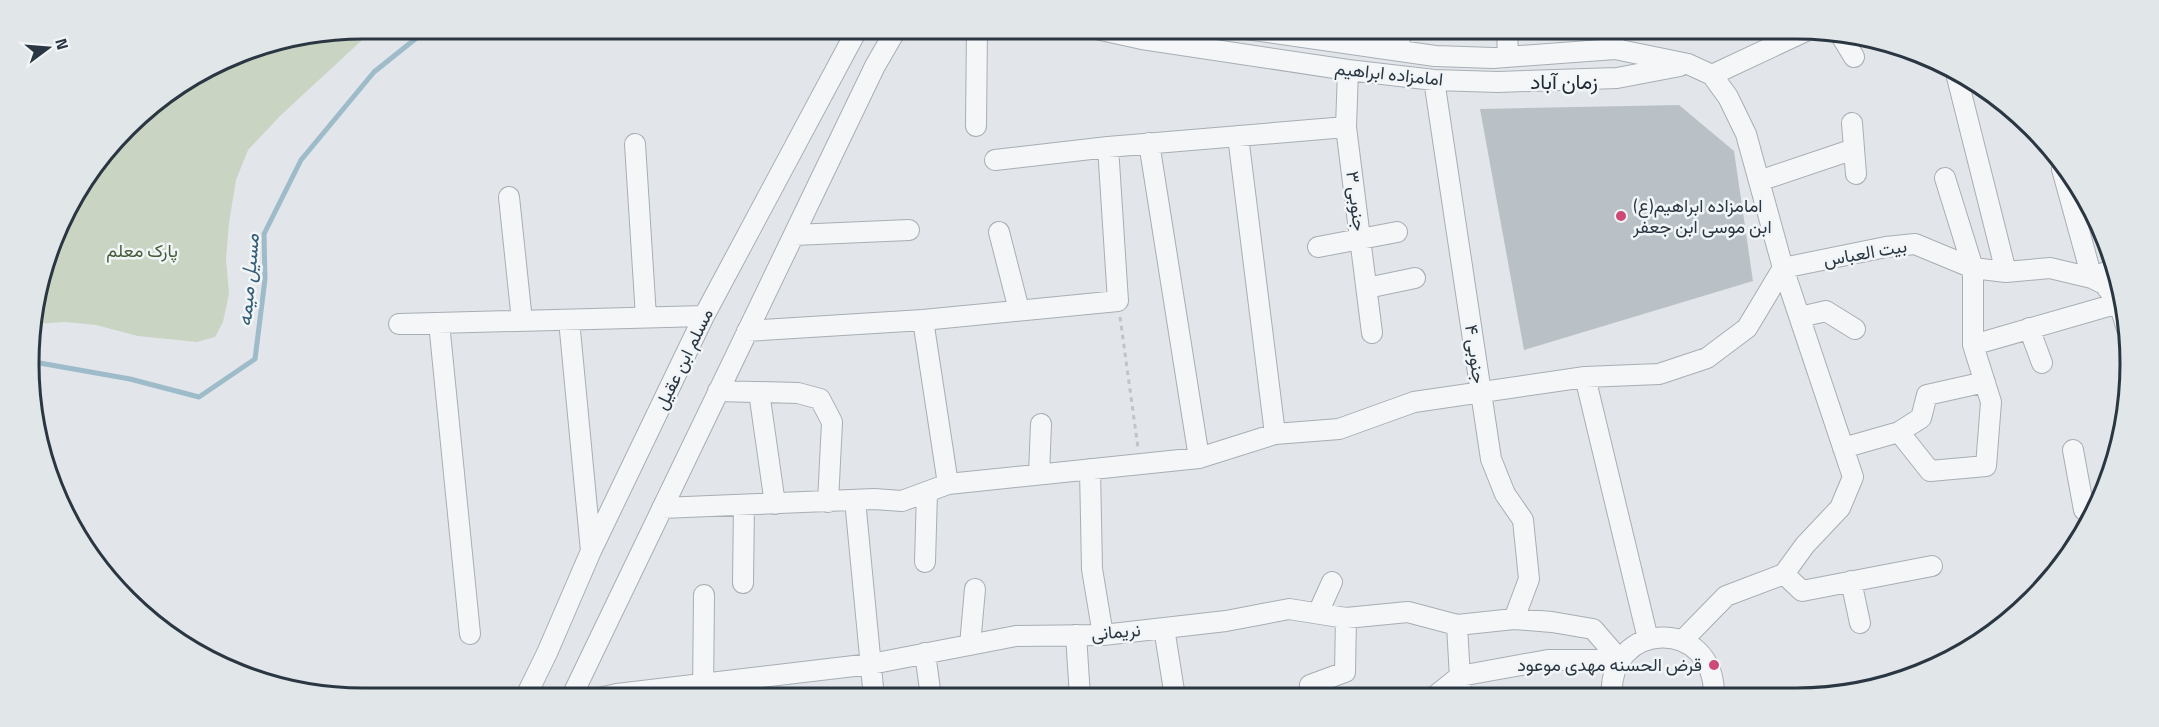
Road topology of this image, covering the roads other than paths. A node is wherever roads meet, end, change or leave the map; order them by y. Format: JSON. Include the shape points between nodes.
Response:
{"nodes":[{"id":1,"x":852,"y":39,"type":"edge"},
{"id":2,"x":891,"y":39,"type":"edge"},
{"id":3,"x":977,"y":39,"type":"edge"},
{"id":4,"x":1142,"y":39,"type":"edge"},
{"id":5,"x":1332,"y":39,"type":"edge"},
{"id":6,"x":1400,"y":39,"type":"edge"},
{"id":7,"x":1507,"y":39,"type":"edge"},
{"id":8,"x":1614,"y":39,"type":"edge"},
{"id":9,"x":1785,"y":39,"type":"edge"},
{"id":10,"x":1846,"y":43,"type":"edge"},
{"id":11,"x":1615,"y":49,"type":"junction"},
{"id":12,"x":845,"y":51,"type":"junction"},
{"id":13,"x":1400,"y":51,"type":"junction"},
{"id":14,"x":1508,"y":57,"type":"junction"},
{"id":15,"x":1854,"y":57,"type":"dead end"},
{"id":16,"x":1688,"y":64,"type":"junction"},
{"id":17,"x":875,"y":66,"type":"junction"},
{"id":18,"x":1348,"y":70,"type":"junction"},
{"id":19,"x":1712,"y":75,"type":"junction"},
{"id":20,"x":1434,"y":80,"type":"junction"},
{"id":21,"x":1958,"y":82,"type":"edge"},
{"id":22,"x":1852,"y":123,"type":"dead end"},
{"id":23,"x":976,"y":126,"type":"dead end"},
{"id":24,"x":1346,"y":127,"type":"junction"},
{"id":25,"x":1238,"y":136,"type":"junction"},
{"id":26,"x":635,"y":144,"type":"dead end"},
{"id":27,"x":1149,"y":144,"type":"junction"},
{"id":28,"x":1108,"y":147,"type":"junction"},
{"id":29,"x":1854,"y":149,"type":"junction"},
{"id":30,"x":994,"y":160,"type":"dead end"},
{"id":31,"x":1856,"y":174,"type":"dead end"},
{"id":32,"x":1945,"y":178,"type":"dead end"},
{"id":33,"x":1759,"y":181,"type":"junction"},
{"id":34,"x":2066,"y":185,"type":"edge"},
{"id":35,"x":509,"y":197,"type":"dead end"},
{"id":36,"x":909,"y":230,"type":"dead end"},
{"id":37,"x":999,"y":232,"type":"dead end"},
{"id":38,"x":1396,"y":232,"type":"dead end"},
{"id":39,"x":794,"y":235,"type":"junction"},
{"id":40,"x":1360,"y":239,"type":"junction"},
{"id":41,"x":1318,"y":247,"type":"dead end"},
{"id":42,"x":1783,"y":268,"type":"junction"},
{"id":43,"x":1973,"y":268,"type":"junction"},
{"id":44,"x":2006,"y":272,"type":"junction"},
{"id":45,"x":2107,"y":272,"type":"edge"},
{"id":46,"x":1415,"y":278,"type":"dead end"},
{"id":47,"x":2092,"y":278,"type":"junction"},
{"id":48,"x":1366,"y":288,"type":"junction"},
{"id":49,"x":2113,"y":296,"type":"edge"},
{"id":50,"x":2115,"y":304,"type":"edge"},
{"id":51,"x":1019,"y":310,"type":"junction"},
{"id":52,"x":704,"y":316,"type":"junction"},
{"id":53,"x":646,"y":317,"type":"junction"},
{"id":54,"x":1800,"y":317,"type":"junction"},
{"id":55,"x":569,"y":320,"type":"junction"},
{"id":56,"x":924,"y":320,"type":"junction"},
{"id":57,"x":522,"y":321,"type":"junction"},
{"id":58,"x":439,"y":323,"type":"junction"},
{"id":59,"x":399,"y":324,"type":"dead end"},
{"id":60,"x":2029,"y":328,"type":"junction"},
{"id":61,"x":1855,"y":329,"type":"dead end"},
{"id":62,"x":747,"y":332,"type":"junction"},
{"id":63,"x":1372,"y":333,"type":"dead end"},
{"id":64,"x":1973,"y":345,"type":"junction"},
{"id":65,"x":2042,"y":363,"type":"dead end"},
{"id":66,"x":1585,"y":377,"type":"junction"},
{"id":67,"x":1984,"y":382,"type":"junction"},
{"id":68,"x":718,"y":391,"type":"junction"},
{"id":69,"x":759,"y":392,"type":"junction"},
{"id":70,"x":1480,"y":392,"type":"junction"},
{"id":71,"x":1041,"y":424,"type":"dead end"},
{"id":72,"x":1899,"y":432,"type":"junction"},
{"id":73,"x":1275,"y":434,"type":"junction"},
{"id":74,"x":1844,"y":448,"type":"junction"},
{"id":75,"x":2073,"y":450,"type":"dead end"},
{"id":76,"x":1199,"y":458,"type":"junction"},
{"id":77,"x":1090,"y":469,"type":"junction"},
{"id":78,"x":1039,"y":474,"type":"junction"},
{"id":79,"x":948,"y":484,"type":"junction"},
{"id":80,"x":927,"y":492,"type":"junction"},
{"id":81,"x":855,"y":500,"type":"junction"},
{"id":82,"x":828,"y":502,"type":"junction"},
{"id":83,"x":775,"y":504,"type":"junction"},
{"id":84,"x":744,"y":505,"type":"junction"},
{"id":85,"x":662,"y":508,"type":"junction"},
{"id":86,"x":2086,"y":509,"type":"edge"},
{"id":87,"x":591,"y":551,"type":"junction"},
{"id":88,"x":925,"y":562,"type":"dead end"},
{"id":89,"x":1932,"y":566,"type":"dead end"},
{"id":90,"x":1784,"y":574,"type":"junction"},
{"id":91,"x":1851,"y":581,"type":"junction"},
{"id":92,"x":1332,"y":582,"type":"dead end"},
{"id":93,"x":742,"y":583,"type":"dead end"},
{"id":94,"x":975,"y":589,"type":"dead end"},
{"id":95,"x":704,"y":595,"type":"dead end"},
{"id":96,"x":1318,"y":613,"type":"junction"},
{"id":97,"x":1346,"y":618,"type":"junction"},
{"id":98,"x":1514,"y":619,"type":"junction"},
{"id":99,"x":1860,"y":623,"type":"dead end"},
{"id":100,"x":1456,"y":625,"type":"junction"},
{"id":101,"x":1164,"y":628,"type":"junction"},
{"id":102,"x":470,"y":634,"type":"dead end"},
{"id":103,"x":1103,"y":634,"type":"junction"},
{"id":104,"x":1076,"y":635,"type":"junction"},
{"id":105,"x":1648,"y":639,"type":"junction"},
{"id":106,"x":1683,"y":641,"type":"junction"},
{"id":107,"x":970,"y":645,"type":"junction"},
{"id":108,"x":925,"y":653,"type":"junction"},
{"id":109,"x":1620,"y":660,"type":"junction"},
{"id":110,"x":871,"y":664,"type":"junction"},
{"id":111,"x":1460,"y":676,"type":"junction"},
{"id":112,"x":1310,"y":686,"type":"dead end"},
{"id":113,"x":530,"y":688,"type":"edge"},
{"id":114,"x":576,"y":688,"type":"edge"},
{"id":115,"x":703,"y":688,"type":"edge"},
{"id":116,"x":722,"y":688,"type":"edge"},
{"id":117,"x":873,"y":688,"type":"edge"},
{"id":118,"x":930,"y":688,"type":"edge"},
{"id":119,"x":1079,"y":688,"type":"edge"},
{"id":120,"x":1174,"y":688,"type":"edge"},
{"id":121,"x":1444,"y":688,"type":"edge"},
{"id":122,"x":1461,"y":688,"type":"edge"},
{"id":123,"x":1612,"y":688,"type":"edge"},
{"id":124,"x":1714,"y":688,"type":"edge"}],
"edges":[{"from":1,"to":12,"type":"street","name":"مسلم ابن عقیل"},
{"from":2,"to":17,"type":"street"},
{"from":3,"to":23,"type":"street"},
{"from":4,"to":18,"type":"street","name":"امامزاده ابراهیم"},
{"from":5,"to":13,"type":"street","name":"امامزاده ابراهیم"},
{"from":6,"to":13,"type":"street"},
{"from":7,"to":14,"type":"street"},
{"from":8,"to":11,"type":"street"},
{"from":9,"to":19,"type":"street"},
{"from":10,"to":15,"type":"street"},
{"from":11,"to":14,"type":"street","name":"امامزاده ابراهیم"},
{"from":11,"to":16,"type":"street","name":"امامزاده ابراهیم"},
{"from":12,"to":17,"type":"street"},
{"from":12,"to":52,"type":"street","name":"مسلم ابن عقیل"},
{"from":13,"to":14,"type":"street","name":"امامزاده ابراهیم","via":[[1435,56]]},
{"from":16,"to":19,"type":"street","name":"امامزاده ابراهیم"},
{"from":16,"to":20,"type":"street","name":"امامزاده ابراهیم","via":[[1617,78]]},
{"from":17,"to":39,"type":"street"},
{"from":18,"to":20,"type":"street","name":"امامزاده ابراهیم"},
{"from":18,"to":24,"type":"street","name":"۳ جنوبی"},
{"from":19,"to":33,"type":"street","via":[[1746,134]]},
{"from":20,"to":70,"type":"street","name":"۴ جنوبی"},
{"from":21,"to":44,"type":"street"},
{"from":22,"to":29,"type":"street"},
{"from":24,"to":25,"type":"street"},
{"from":24,"to":40,"type":"street","name":"۳ جنوبی"},
{"from":25,"to":27,"type":"street"},
{"from":25,"to":73,"type":"street"},
{"from":26,"to":53,"type":"street"},
{"from":27,"to":28,"type":"street"},
{"from":27,"to":76,"type":"street"},
{"from":28,"to":30,"type":"street"},
{"from":28,"to":51,"type":"street","via":[[1118,301]]},
{"from":29,"to":31,"type":"street"},
{"from":29,"to":33,"type":"street"},
{"from":32,"to":43,"type":"street"},
{"from":33,"to":42,"type":"street"},
{"from":34,"to":47,"type":"street"},
{"from":35,"to":57,"type":"street"},
{"from":36,"to":39,"type":"street"},
{"from":37,"to":51,"type":"street"},
{"from":38,"to":40,"type":"street"},
{"from":39,"to":62,"type":"street"},
{"from":40,"to":41,"type":"street"},
{"from":40,"to":48,"type":"street","name":"۳ جنوبی"},
{"from":42,"to":43,"type":"street","name":"بیت العباس","via":[[1915,244]]},
{"from":42,"to":54,"type":"street"},
{"from":42,"to":66,"type":"street","via":[[1747,328],[1707,358],[1659,374]]},
{"from":43,"to":44,"type":"street","name":"بیت العباس"},
{"from":43,"to":64,"type":"street"},
{"from":44,"to":47,"type":"street","name":"بیت العباس","via":[[2050,268]]},
{"from":45,"to":47,"type":"street"},
{"from":46,"to":48,"type":"street"},
{"from":47,"to":49,"type":"street","name":"بیت العباس"},
{"from":48,"to":63,"type":"street","name":"۳ جنوبی"},
{"from":50,"to":60,"type":"street"},
{"from":51,"to":56,"type":"street"},
{"from":52,"to":53,"type":"street"},
{"from":52,"to":87,"type":"street","name":"مسلم ابن عقیل"},
{"from":53,"to":55,"type":"street"},
{"from":54,"to":61,"type":"street","via":[[1826,311]]},
{"from":54,"to":74,"type":"street"},
{"from":55,"to":57,"type":"street"},
{"from":55,"to":87,"type":"street"},
{"from":56,"to":62,"type":"street"},
{"from":56,"to":79,"type":"street"},
{"from":57,"to":58,"type":"street"},
{"from":58,"to":59,"type":"street"},
{"from":58,"to":102,"type":"street"},
{"from":60,"to":64,"type":"street"},
{"from":60,"to":65,"type":"street"},
{"from":62,"to":68,"type":"street"},
{"from":64,"to":67,"type":"street"},
{"from":66,"to":70,"type":"street"},
{"from":66,"to":105,"type":"street"},
{"from":67,"to":72,"type":"street","via":[[1927,395],[1921,418]]},
{"from":67,"to":72,"type":"street","via":[[1991,402],[1986,466],[1930,471]]},
{"from":68,"to":69,"type":"street"},
{"from":68,"to":85,"type":"street"},
{"from":69,"to":82,"type":"street","via":[[798,393],[820,399],[832,422]]},
{"from":69,"to":83,"type":"street"},
{"from":70,"to":73,"type":"street","via":[[1414,402],[1339,429]]},
{"from":70,"to":98,"type":"street","name":"۴ جنوبی","via":[[1491,459],[1504,494],[1523,520],[1529,579]]},
{"from":71,"to":78,"type":"street"},
{"from":72,"to":74,"type":"street"},
{"from":73,"to":76,"type":"street"},
{"from":74,"to":90,"type":"street","via":[[1853,477],[1840,508]]},
{"from":75,"to":86,"type":"street"},
{"from":76,"to":77,"type":"street"},
{"from":77,"to":78,"type":"street"},
{"from":77,"to":103,"type":"street","via":[[1092,569]]},
{"from":78,"to":79,"type":"street"},
{"from":79,"to":80,"type":"street"},
{"from":80,"to":81,"type":"street","via":[[902,501]]},
{"from":80,"to":88,"type":"street"},
{"from":81,"to":82,"type":"street"},
{"from":81,"to":110,"type":"street"},
{"from":82,"to":83,"type":"street"},
{"from":83,"to":84,"type":"street"},
{"from":84,"to":85,"type":"street"},
{"from":84,"to":93,"type":"street"},
{"from":85,"to":114,"type":"street"},
{"from":87,"to":113,"type":"street","name":"مسلم ابن عقیل"},
{"from":89,"to":91,"type":"street"},
{"from":90,"to":91,"type":"street","via":[[1802,591]]},
{"from":90,"to":106,"type":"street","via":[[1726,596]]},
{"from":91,"to":99,"type":"street"},
{"from":92,"to":96,"type":"street"},
{"from":94,"to":107,"type":"street"},
{"from":95,"to":115,"type":"street"},
{"from":96,"to":97,"type":"street","name":"نریمانی"},
{"from":96,"to":101,"type":"street","name":"نریمانی","via":[[1289,609]]},
{"from":97,"to":100,"type":"street","name":"نریمانی","via":[[1408,612]]},
{"from":97,"to":112,"type":"street","via":[[1345,672]]},
{"from":98,"to":100,"type":"street","name":"نریمانی"},
{"from":98,"to":109,"type":"street","name":"نریمانی","via":[[1593,629]]},
{"from":100,"to":111,"type":"street"},
{"from":101,"to":103,"type":"street","name":"نریمانی"},
{"from":101,"to":120,"type":"street"},
{"from":103,"to":104,"type":"street","name":"نریمانی"},
{"from":104,"to":107,"type":"street","name":"نریمانی","via":[[1016,636]]},
{"from":104,"to":119,"type":"street"},
{"from":105,"to":106,"type":"street"},
{"from":105,"to":109,"type":"street","via":[[1632,647]]},
{"from":106,"to":124,"type":"street","via":[[1708,664]]},
{"from":107,"to":108,"type":"street","name":"نریمانی"},
{"from":108,"to":110,"type":"street","name":"نریمانی"},
{"from":108,"to":118,"type":"street"},
{"from":109,"to":111,"type":"street","via":[[1548,660]]},
{"from":109,"to":123,"type":"street"},
{"from":110,"to":116,"type":"street","name":"نریمانی"},
{"from":110,"to":117,"type":"street"},
{"from":111,"to":121,"type":"street"},
{"from":111,"to":122,"type":"street"}]}
